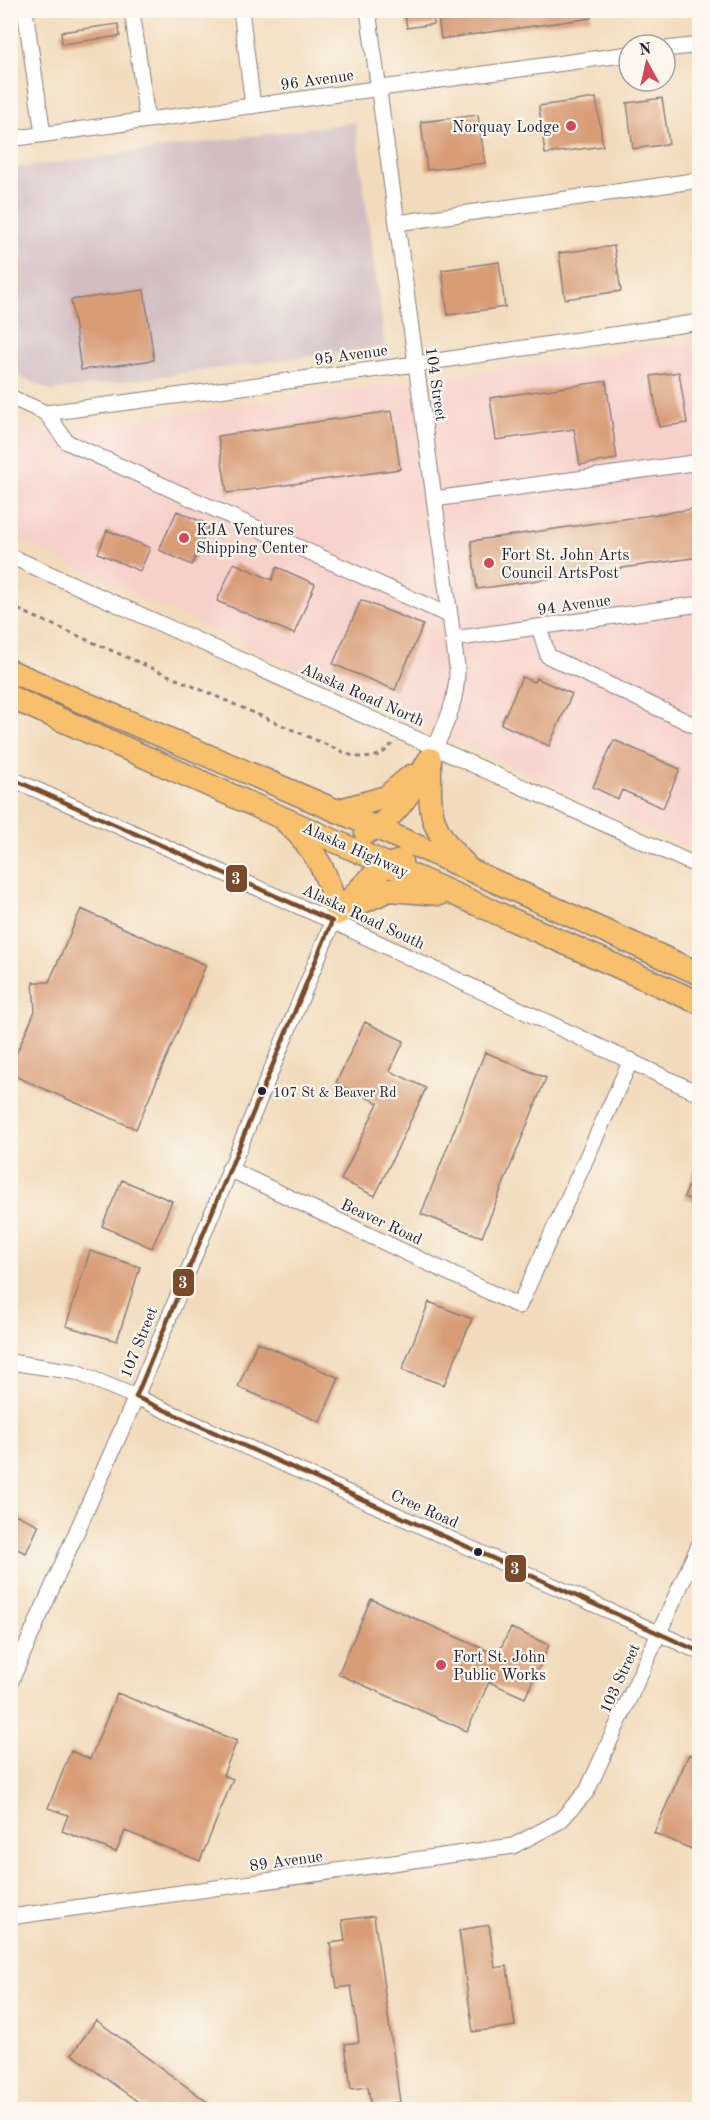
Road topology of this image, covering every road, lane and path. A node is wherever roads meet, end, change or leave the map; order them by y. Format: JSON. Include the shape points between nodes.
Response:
{"nodes":[{"id":1,"x":25,"y":10,"type":"edge"},
{"id":2,"x":132,"y":10,"type":"edge"},
{"id":3,"x":241,"y":10,"type":"edge"},
{"id":4,"x":368,"y":10,"type":"edge"},
{"id":5,"x":699,"y":45,"type":"edge"},
{"id":6,"x":677,"y":48,"type":"edge"},
{"id":7,"x":617,"y":56,"type":"edge"},
{"id":8,"x":379,"y":88,"type":"junction"},
{"id":9,"x":253,"y":106,"type":"junction"},
{"id":10,"x":147,"y":120,"type":"junction"},
{"id":11,"x":43,"y":134,"type":"junction"},
{"id":12,"x":10,"y":139,"type":"edge"},
{"id":13,"x":699,"y":180,"type":"edge"},
{"id":14,"x":397,"y":223,"type":"junction"},
{"id":15,"x":699,"y":322,"type":"edge"},
{"id":16,"x":416,"y":364,"type":"junction"},
{"id":17,"x":10,"y":397,"type":"edge"},
{"id":18,"x":46,"y":413,"type":"junction"},
{"id":19,"x":699,"y":462,"type":"edge"},
{"id":20,"x":434,"y":499,"type":"junction"},
{"id":21,"x":10,"y":556,"type":"edge"},
{"id":22,"x":699,"y":604,"type":"edge"},
{"id":23,"x":10,"y":606,"type":"edge"},
{"id":24,"x":450,"y":616,"type":"junction"},
{"id":25,"x":539,"y":627,"type":"junction"},
{"id":26,"x":453,"y":639,"type":"junction"},
{"id":27,"x":10,"y":671,"type":"edge"},
{"id":28,"x":10,"y":697,"type":"edge"},
{"id":29,"x":699,"y":728,"type":"edge"},
{"id":30,"x":402,"y":732,"type":"junction"},
{"id":31,"x":433,"y":753,"type":"junction"},
{"id":32,"x":10,"y":778,"type":"edge"},
{"id":33,"x":336,"y":811,"type":"junction"},
{"id":34,"x":277,"y":814,"type":"junction"},
{"id":35,"x":376,"y":828,"type":"junction"},
{"id":36,"x":344,"y":844,"type":"junction"},
{"id":37,"x":432,"y":854,"type":"junction"},
{"id":38,"x":389,"y":863,"type":"junction"},
{"id":39,"x":699,"y":867,"type":"edge"},
{"id":40,"x":473,"y":872,"type":"junction"},
{"id":41,"x":463,"y":897,"type":"junction"},
{"id":42,"x":334,"y":917,"type":"junction"},
{"id":43,"x":699,"y":974,"type":"edge"},
{"id":44,"x":699,"y":1003,"type":"edge"},
{"id":45,"x":631,"y":1060,"type":"junction"},
{"id":46,"x":699,"y":1094,"type":"edge"},
{"id":47,"x":229,"y":1169,"type":"junction"},
{"id":48,"x":10,"y":1362,"type":"edge"},
{"id":49,"x":136,"y":1397,"type":"junction"},
{"id":50,"x":699,"y":1543,"type":"edge"},
{"id":51,"x":658,"y":1634,"type":"junction"},
{"id":52,"x":699,"y":1652,"type":"edge"},
{"id":53,"x":10,"y":1683,"type":"edge"},
{"id":54,"x":560,"y":1821,"type":"joint"},
{"id":55,"x":10,"y":1917,"type":"edge"}],
"edges":[{"from":1,"to":11,"type":"street"},
{"from":2,"to":10,"type":"street"},
{"from":3,"to":9,"type":"street"},
{"from":4,"to":8,"type":"street","name":"104 Street"},
{"from":5,"to":6,"type":"street"},
{"from":7,"to":8,"type":"street","name":"96 Avenue"},
{"from":8,"to":9,"type":"street","name":"96 Avenue"},
{"from":8,"to":14,"type":"street","name":"104 Street"},
{"from":9,"to":10,"type":"street","name":"96 Avenue"},
{"from":10,"to":11,"type":"street","name":"96 Avenue"},
{"from":11,"to":12,"type":"street","name":"96 Avenue"},
{"from":13,"to":14,"type":"street"},
{"from":14,"to":16,"type":"street","name":"104 Street"},
{"from":15,"to":16,"type":"street","name":"95 Avenue"},
{"from":16,"to":18,"type":"street","name":"95 Avenue"},
{"from":16,"to":20,"type":"street","name":"104 Street"},
{"from":17,"to":18,"type":"street"},
{"from":18,"to":24,"type":"street","via":[[67,442]]},
{"from":19,"to":20,"type":"street"},
{"from":20,"to":24,"type":"street","name":"104 Street"},
{"from":21,"to":30,"type":"street","name":"Alaska Road North"},
{"from":22,"to":25,"type":"street","name":"94 Avenue"},
{"from":23,"to":30,"type":"path","via":[[350,755],[363,759],[375,756],[386,751]]},
{"from":24,"to":26,"type":"street","name":"104 Street"},
{"from":25,"to":26,"type":"street","name":"94 Avenue"},
{"from":25,"to":29,"type":"street","via":[[548,656]]},
{"from":26,"to":31,"type":"street","name":"104 Street","via":[[456,692]]},
{"from":27,"to":33,"type":"highway","name":"Alaska Highway"},
{"from":28,"to":34,"type":"highway","name":"Alaska Highway"},
{"from":30,"to":31,"type":"street","name":"Alaska Road North"},
{"from":31,"to":33,"type":"highway","via":[[386,797]]},
{"from":31,"to":35,"type":"highway","via":[[406,799]]},
{"from":31,"to":39,"type":"street","name":"Alaska Road North"},
{"from":31,"to":40,"type":"highway","via":[[430,807],[435,828]]},
{"from":32,"to":42,"type":"street","name":"Alaska Road South"},
{"from":33,"to":35,"type":"highway","name":"Alaska Highway"},
{"from":34,"to":36,"type":"highway","name":"Alaska Highway"},
{"from":34,"to":42,"type":"highway","via":[[304,838],[317,859],[333,896]]},
{"from":35,"to":36,"type":"highway"},
{"from":35,"to":37,"type":"highway","name":"Alaska Highway"},
{"from":36,"to":38,"type":"highway","name":"Alaska Highway"},
{"from":37,"to":38,"type":"highway"},
{"from":37,"to":40,"type":"highway","name":"Alaska Highway"},
{"from":38,"to":41,"type":"highway","name":"Alaska Highway"},
{"from":38,"to":42,"type":"highway"},
{"from":40,"to":43,"type":"highway","name":"Alaska Highway"},
{"from":41,"to":42,"type":"highway","via":[[389,890]]},
{"from":41,"to":44,"type":"highway","name":"Alaska Highway"},
{"from":42,"to":45,"type":"street","name":"Alaska Road South"},
{"from":42,"to":47,"type":"street","name":"107 Street"},
{"from":45,"to":46,"type":"street","name":"Alaska Road South"},
{"from":45,"to":47,"type":"street","name":"Beaver Road","via":[[519,1306]]},
{"from":47,"to":49,"type":"street","name":"107 Street"},
{"from":48,"to":49,"type":"street","name":"Cree Road","via":[[76,1372]]},
{"from":49,"to":51,"type":"street","name":"Cree Road"},
{"from":49,"to":53,"type":"street","name":"107 Street"},
{"from":50,"to":51,"type":"street","name":"103 Street"},
{"from":51,"to":52,"type":"street","name":"Cree Road"},
{"from":51,"to":54,"type":"street","name":"103 Street","via":[[587,1791]]},
{"from":54,"to":55,"type":"street","name":"89 Avenue","via":[[513,1846]]}]}
